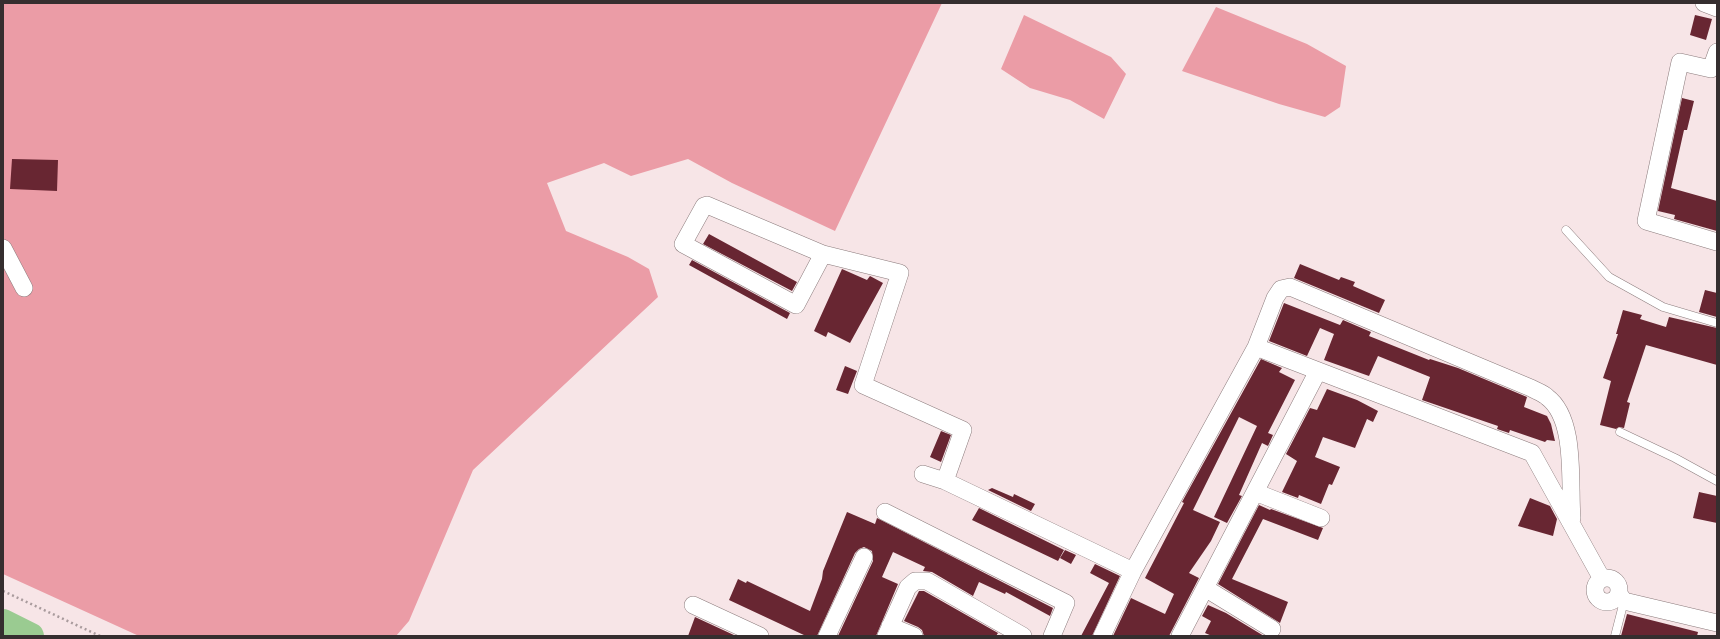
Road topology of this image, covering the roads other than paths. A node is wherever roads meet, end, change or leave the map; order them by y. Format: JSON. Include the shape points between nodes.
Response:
{"nodes":[{"id":1,"x":1704,"y":3,"type":"edge"},
{"id":2,"x":1717,"y":8,"type":"edge"},
{"id":3,"x":1717,"y":52,"type":"edge"},
{"id":4,"x":1566,"y":230,"type":"dead end"},
{"id":5,"x":1717,"y":242,"type":"edge"},
{"id":6,"x":3,"y":248,"type":"edge"},
{"id":7,"x":823,"y":254,"type":"junction"},
{"id":8,"x":24,"y":288,"type":"dead end"},
{"id":9,"x":1717,"y":323,"type":"edge"},
{"id":10,"x":1256,"y":347,"type":"junction"},
{"id":11,"x":1318,"y":371,"type":"junction"},
{"id":12,"x":1620,"y":432,"type":"dead end"},
{"id":13,"x":923,"y":474,"type":"dead end"},
{"id":14,"x":945,"y":481,"type":"junction"},
{"id":15,"x":1717,"y":481,"type":"edge"},
{"id":16,"x":1255,"y":492,"type":"junction"},
{"id":17,"x":885,"y":512,"type":"dead end"},
{"id":18,"x":1321,"y":518,"type":"dead end"},
{"id":19,"x":1573,"y":525,"type":"junction"},
{"id":20,"x":864,"y":557,"type":"dead end"},
{"id":21,"x":1133,"y":571,"type":"junction"},
{"id":22,"x":1205,"y":588,"type":"junction"},
{"id":23,"x":1622,"y":597,"type":"junction"},
{"id":24,"x":693,"y":604,"type":"dead end"},
{"id":25,"x":1717,"y":623,"type":"edge"},
{"id":26,"x":1272,"y":629,"type":"dead end"},
{"id":27,"x":888,"y":631,"type":"edge"},
{"id":28,"x":1006,"y":631,"type":"edge"},
{"id":29,"x":760,"y":636,"type":"edge"},
{"id":30,"x":827,"y":636,"type":"edge"},
{"id":31,"x":914,"y":636,"type":"edge"},
{"id":32,"x":1023,"y":636,"type":"edge"},
{"id":33,"x":1052,"y":636,"type":"edge"},
{"id":34,"x":1102,"y":636,"type":"edge"},
{"id":35,"x":1180,"y":636,"type":"edge"},
{"id":36,"x":1615,"y":636,"type":"edge"}],
"edges":[{"from":1,"to":2,"type":"street"},
{"from":3,"to":5,"type":"street","via":[[1711,69],[1680,62],[1646,221]]},
{"from":4,"to":9,"type":"lane","via":[[1609,277],[1663,307]]},
{"from":6,"to":8,"type":"street"},
{"from":7,"to":7,"type":"street","via":[[796,305],[683,244],[704,206],[707,205]]},
{"from":7,"to":14,"type":"street","via":[[900,273],[862,385],[963,430]]},
{"from":10,"to":11,"type":"street"},
{"from":10,"to":19,"type":"street","via":[[1275,298],[1281,289],[1290,287],[1548,397],[1560,414],[1568,435]]},
{"from":10,"to":21,"type":"street"},
{"from":11,"to":16,"type":"street"},
{"from":11,"to":19,"type":"street","via":[[1532,453]]},
{"from":12,"to":15,"type":"lane"},
{"from":13,"to":14,"type":"street"},
{"from":14,"to":21,"type":"street"},
{"from":16,"to":18,"type":"street"},
{"from":16,"to":22,"type":"street"},
{"from":17,"to":33,"type":"street","via":[[1066,603]]},
{"from":19,"to":23,"type":"street","via":[[1602,579],[1595,588],[1599,600],[1606,603]]},
{"from":20,"to":30,"type":"street"},
{"from":21,"to":34,"type":"street"},
{"from":22,"to":26,"type":"street"},
{"from":22,"to":35,"type":"street"},
{"from":23,"to":25,"type":"street"},
{"from":23,"to":36,"type":"lane"},
{"from":24,"to":29,"type":"street"},
{"from":27,"to":28,"type":"street","via":[[908,587],[915,581],[927,581]]},
{"from":27,"to":31,"type":"street"},
{"from":28,"to":32,"type":"street"}]}
